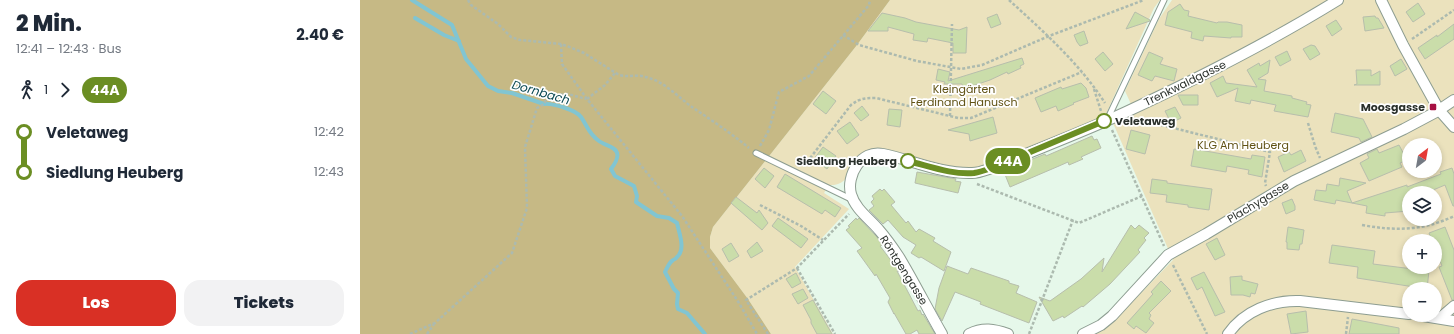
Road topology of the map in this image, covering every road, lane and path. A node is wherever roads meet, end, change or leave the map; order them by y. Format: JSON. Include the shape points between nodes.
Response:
{"nodes":[{"id":1,"x":468,"y":0,"type":"edge"},
{"id":2,"x":870,"y":0,"type":"edge"},
{"id":3,"x":1009,"y":0,"type":"edge"},
{"id":4,"x":1144,"y":0,"type":"edge"},
{"id":5,"x":1164,"y":0,"type":"edge"},
{"id":6,"x":1338,"y":0,"type":"edge"},
{"id":7,"x":1381,"y":0,"type":"edge"},
{"id":8,"x":1454,"y":10,"type":"edge"},
{"id":9,"x":952,"y":24,"type":"dead end"},
{"id":10,"x":843,"y":36,"type":"junction"},
{"id":11,"x":1049,"y":36,"type":"junction"},
{"id":12,"x":561,"y":44,"type":"junction"},
{"id":13,"x":1403,"y":45,"type":"junction"},
{"id":14,"x":952,"y":68,"type":"junction"},
{"id":15,"x":1082,"y":72,"type":"junction"},
{"id":16,"x":614,"y":73,"type":"junction"},
{"id":17,"x":1093,"y":88,"type":"junction"},
{"id":18,"x":587,"y":99,"type":"junction"},
{"id":19,"x":1454,"y":100,"type":"edge"},
{"id":20,"x":1101,"y":110,"type":"dead end"},
{"id":21,"x":1439,"y":110,"type":"junction"},
{"id":22,"x":950,"y":116,"type":"junction"},
{"id":23,"x":1136,"y":119,"type":"dead end"},
{"id":24,"x":1108,"y":120,"type":"junction"},
{"id":25,"x":1308,"y":123,"type":"dead end"},
{"id":26,"x":1454,"y":127,"type":"edge"},
{"id":27,"x":756,"y":153,"type":"junction"},
{"id":28,"x":1324,"y":167,"type":"junction"},
{"id":29,"x":799,"y":173,"type":"junction"},
{"id":30,"x":973,"y":173,"type":"junction"},
{"id":31,"x":1268,"y":190,"type":"dead end"},
{"id":32,"x":1142,"y":196,"type":"junction"},
{"id":33,"x":855,"y":203,"type":"junction"},
{"id":34,"x":760,"y":206,"type":"dead end"},
{"id":35,"x":1454,"y":216,"type":"edge"},
{"id":36,"x":1073,"y":220,"type":"junction"},
{"id":37,"x":1362,"y":225,"type":"dead end"},
{"id":38,"x":823,"y":240,"type":"junction"},
{"id":39,"x":1168,"y":254,"type":"junction"},
{"id":40,"x":796,"y":268,"type":"junction"},
{"id":41,"x":1454,"y":306,"type":"edge"},
{"id":42,"x":1349,"y":307,"type":"junction"},
{"id":43,"x":1402,"y":313,"type":"edge"},
{"id":44,"x":1442,"y":316,"type":"edge"},
{"id":45,"x":1442,"y":318,"type":"edge"},
{"id":46,"x":1454,"y":321,"type":"edge"},
{"id":47,"x":435,"y":323,"type":"junction"},
{"id":48,"x":410,"y":334,"type":"edge"},
{"id":49,"x":427,"y":334,"type":"edge"},
{"id":50,"x":757,"y":334,"type":"edge"},
{"id":51,"x":768,"y":334,"type":"edge"},
{"id":52,"x":834,"y":334,"type":"edge"},
{"id":53,"x":942,"y":334,"type":"edge"},
{"id":54,"x":969,"y":334,"type":"edge"},
{"id":55,"x":1008,"y":334,"type":"edge"},
{"id":56,"x":1029,"y":334,"type":"edge"},
{"id":57,"x":1083,"y":334,"type":"edge"},
{"id":58,"x":1207,"y":334,"type":"edge"},
{"id":59,"x":1228,"y":334,"type":"edge"},
{"id":60,"x":1346,"y":334,"type":"edge"}],
"edges":[{"from":1,"to":12,"type":"path","via":[[511,37]]},
{"from":2,"to":10,"type":"path","via":[[869,5]]},
{"from":3,"to":11,"type":"path"},
{"from":4,"to":11,"type":"path"},
{"from":5,"to":24,"type":"lane"},
{"from":6,"to":24,"type":"street","name":"Trenkwaldgasse","via":[[1222,66]]},
{"from":7,"to":13,"type":"street"},
{"from":8,"to":13,"type":"path"},
{"from":9,"to":14,"type":"path"},
{"from":10,"to":14,"type":"path","via":[[859,45]]},
{"from":10,"to":27,"type":"path","via":[[809,76],[779,92],[769,130]]},
{"from":11,"to":14,"type":"path","via":[[982,64],[961,69]]},
{"from":11,"to":15,"type":"path"},
{"from":12,"to":16,"type":"path","via":[[584,53]]},
{"from":12,"to":18,"type":"path","via":[[562,64]]},
{"from":13,"to":21,"type":"street"},
{"from":14,"to":22,"type":"path"},
{"from":15,"to":17,"type":"path"},
{"from":15,"to":22,"type":"path","via":[[979,116]]},
{"from":16,"to":18,"type":"path","via":[[605,85]]},
{"from":16,"to":27,"type":"path","via":[[625,77],[647,77],[662,84]]},
{"from":17,"to":20,"type":"path"},
{"from":17,"to":24,"type":"path","via":[[1109,110]]},
{"from":18,"to":47,"type":"path","via":[[568,94],[548,96],[544,104],[537,108],[525,147],[527,208],[512,254]]},
{"from":18,"to":50,"type":"path","via":[[682,216]]},
{"from":19,"to":21,"type":"street","name":"Plachygasse"},
{"from":21,"to":26,"type":"street"},
{"from":21,"to":28,"type":"street","name":"Plachygasse"},
{"from":22,"to":29,"type":"path","via":[[876,98],[860,99],[851,105]]},
{"from":23,"to":31,"type":"path","via":[[1270,152],[1265,183]]},
{"from":24,"to":30,"type":"street","name":"Trenkwaldgasse","via":[[992,168]]},
{"from":24,"to":32,"type":"path"},
{"from":25,"to":28,"type":"path"},
{"from":27,"to":29,"type":"lane","name":"Röntgengasse"},
{"from":28,"to":39,"type":"street","name":"Plachygasse","via":[[1294,181]]},
{"from":29,"to":33,"type":"lane","name":"Röntgengasse"},
{"from":30,"to":33,"type":"street","name":"Trenkwaldgasse","via":[[950,171],[882,153],[868,154],[854,170],[850,188]]},
{"from":30,"to":36,"type":"path","via":[[974,181],[979,185]]},
{"from":32,"to":36,"type":"path","via":[[1079,223]]},
{"from":32,"to":39,"type":"path"},
{"from":33,"to":38,"type":"path"},
{"from":33,"to":53,"type":"street","name":"Röntgengasse","via":[[898,256]]},
{"from":34,"to":38,"type":"path"},
{"from":35,"to":37,"type":"path","via":[[1411,229],[1392,230]]},
{"from":36,"to":56,"type":"path"},
{"from":38,"to":40,"type":"path"},
{"from":39,"to":57,"type":"street","name":"Plachygasse","via":[[1112,316],[1102,325]]},
{"from":39,"to":58,"type":"path"},
{"from":40,"to":51,"type":"path","via":[[746,300]]},
{"from":40,"to":52,"type":"path"},
{"from":41,"to":44,"type":"street"},
{"from":42,"to":43,"type":"street"},
{"from":42,"to":59,"type":"street","via":[[1300,301],[1275,304],[1248,314]]},
{"from":42,"to":60,"type":"path"},
{"from":45,"to":46,"type":"street"},
{"from":47,"to":48,"type":"path"},
{"from":47,"to":49,"type":"path"},
{"from":54,"to":55,"type":"street","via":[[990,328]]}]}
